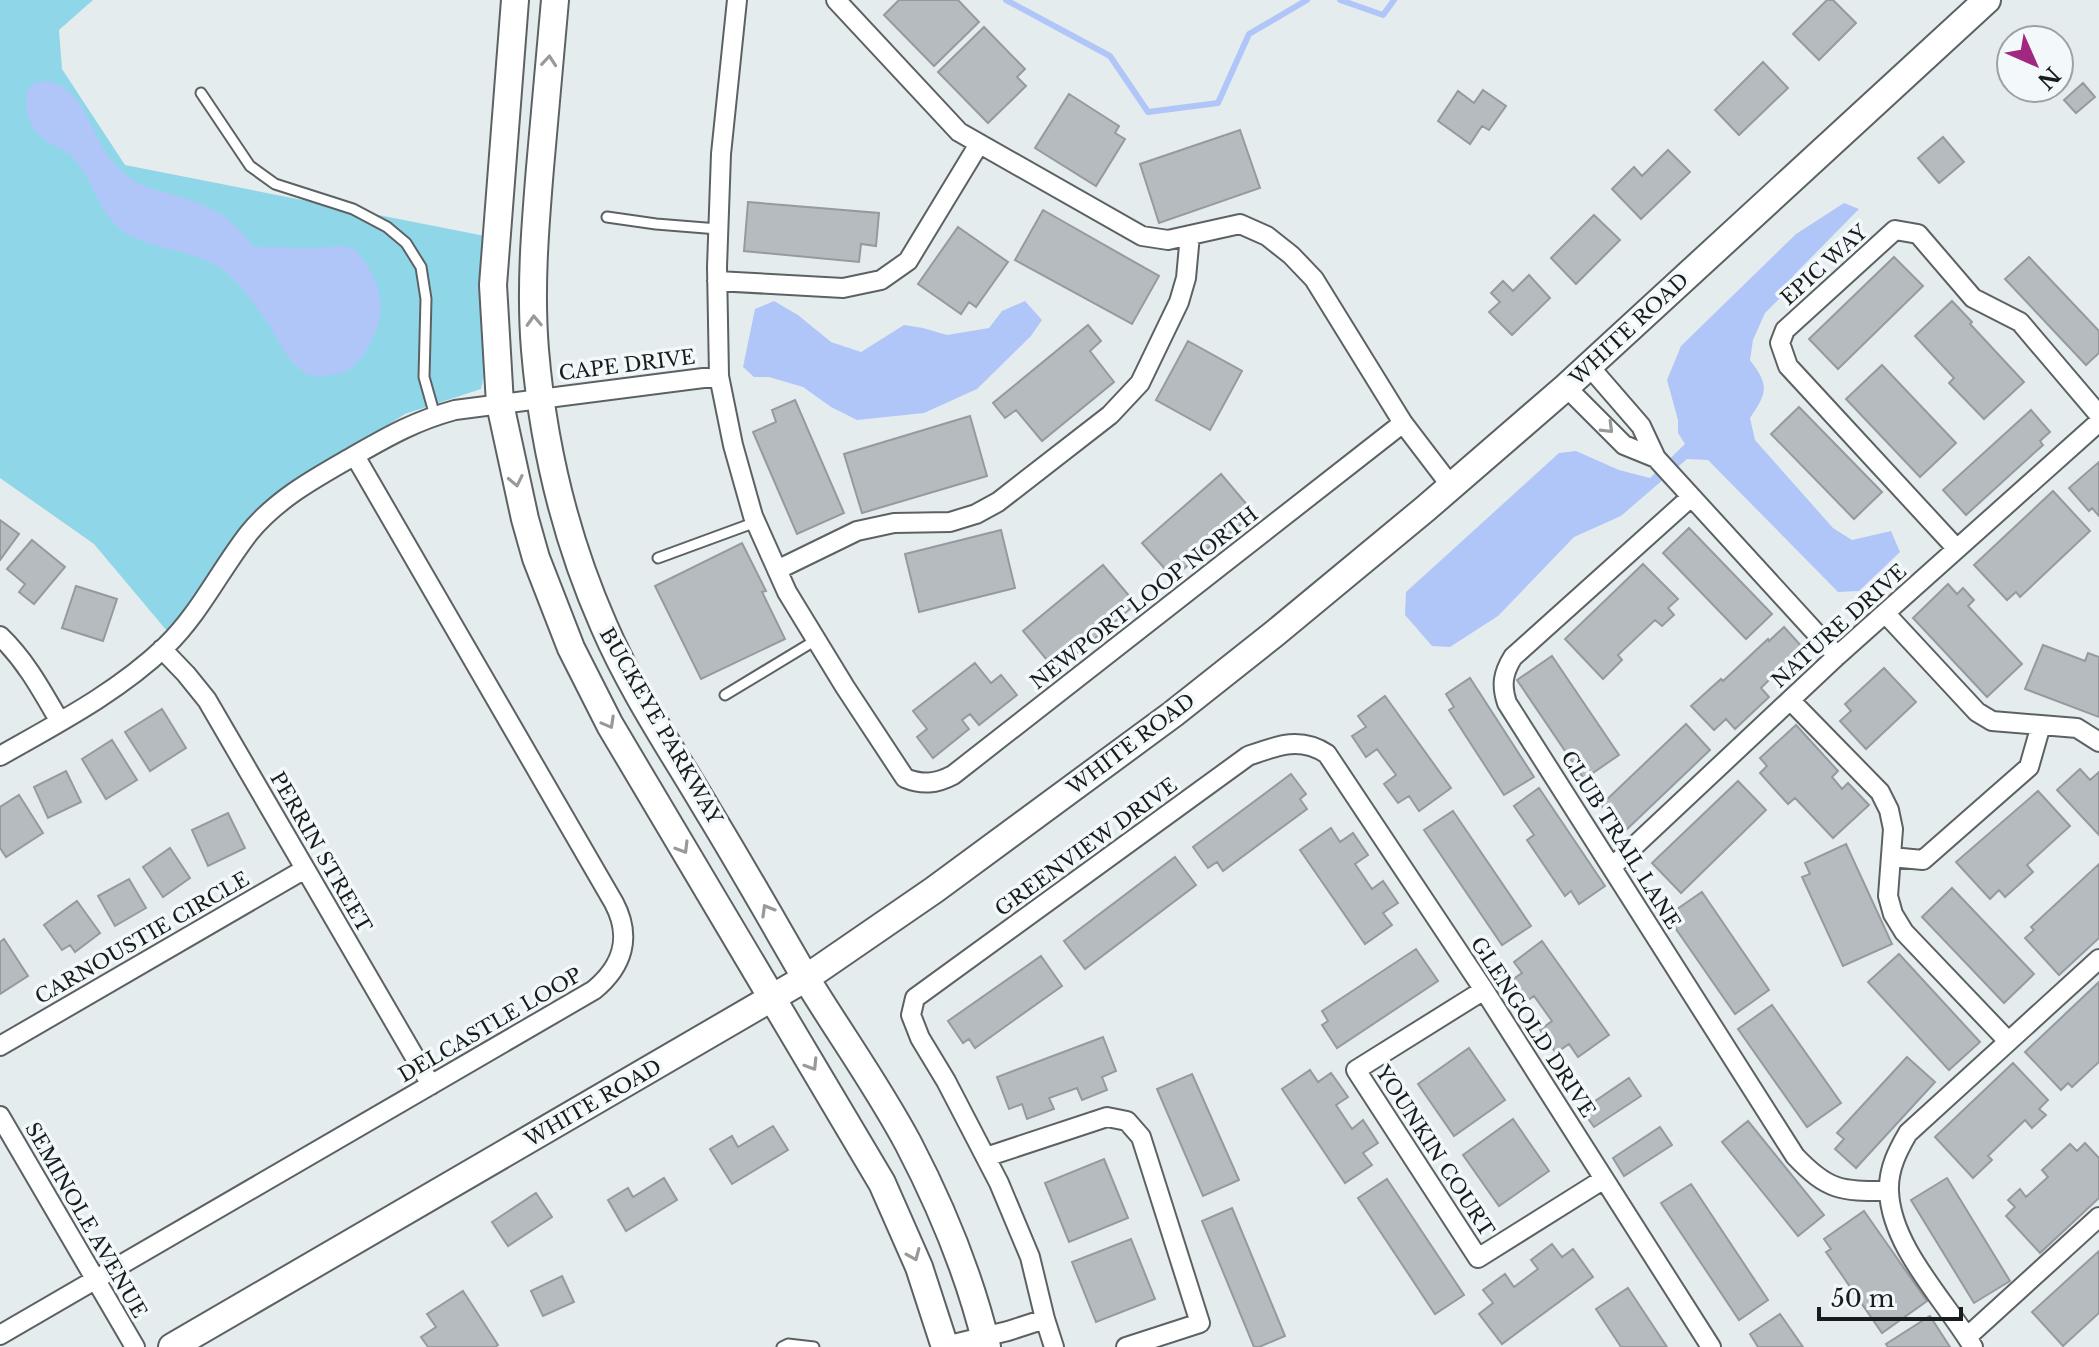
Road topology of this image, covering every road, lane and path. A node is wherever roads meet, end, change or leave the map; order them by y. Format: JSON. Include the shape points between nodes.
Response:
{"nodes":[{"id":1,"x":515,"y":0,"type":"edge"},
{"id":2,"x":555,"y":0,"type":"edge"},
{"id":3,"x":737,"y":0,"type":"edge"},
{"id":4,"x":836,"y":0,"type":"edge"},
{"id":5,"x":1987,"y":0,"type":"edge"},
{"id":6,"x":201,"y":93,"type":"dead end"},
{"id":7,"x":979,"y":144,"type":"junction"},
{"id":8,"x":607,"y":217,"type":"dead end"},
{"id":9,"x":718,"y":229,"type":"junction"},
{"id":10,"x":1190,"y":235,"type":"junction"},
{"id":11,"x":717,"y":281,"type":"junction"},
{"id":12,"x":1589,"y":366,"type":"junction"},
{"id":13,"x":719,"y":376,"type":"junction"},
{"id":14,"x":1566,"y":387,"type":"junction"},
{"id":15,"x":540,"y":398,"type":"junction"},
{"id":16,"x":500,"y":404,"type":"junction"},
{"id":17,"x":2099,"y":415,"type":"edge"},
{"id":18,"x":435,"y":416,"type":"junction"},
{"id":19,"x":2099,"y":422,"type":"edge"},
{"id":20,"x":1403,"y":423,"type":"junction"},
{"id":21,"x":355,"y":456,"type":"junction"},
{"id":22,"x":1656,"y":458,"type":"junction"},
{"id":23,"x":1451,"y":486,"type":"junction"},
{"id":24,"x":1691,"y":497,"type":"junction"},
{"id":25,"x":756,"y":522,"type":"junction"},
{"id":26,"x":1957,"y":549,"type":"junction"},
{"id":27,"x":658,"y":558,"type":"dead end"},
{"id":28,"x":777,"y":570,"type":"junction"},
{"id":29,"x":1885,"y":613,"type":"junction"},
{"id":30,"x":0,"y":636,"type":"edge"},
{"id":31,"x":816,"y":640,"type":"junction"},
{"id":32,"x":162,"y":649,"type":"junction"},
{"id":33,"x":1837,"y":656,"type":"junction"},
{"id":34,"x":725,"y":695,"type":"dead end"},
{"id":35,"x":1790,"y":700,"type":"junction"},
{"id":36,"x":60,"y":722,"type":"junction"},
{"id":37,"x":2041,"y":725,"type":"junction"},
{"id":38,"x":2099,"y":742,"type":"edge"},
{"id":39,"x":1306,"y":744,"type":"joint"},
{"id":40,"x":0,"y":756,"type":"edge"},
{"id":41,"x":1891,"y":857,"type":"junction"},
{"id":42,"x":1612,"y":867,"type":"junction"},
{"id":43,"x":305,"y":869,"type":"junction"},
{"id":44,"x":2099,"y":959,"type":"edge"},
{"id":45,"x":806,"y":978,"type":"junction"},
{"id":46,"x":1484,"y":990,"type":"junction"},
{"id":47,"x":772,"y":998,"type":"junction"},
{"id":48,"x":2008,"y":1041,"type":"junction"},
{"id":49,"x":0,"y":1046,"type":"edge"},
{"id":50,"x":431,"y":1085,"type":"junction"},
{"id":51,"x":0,"y":1116,"type":"edge"},
{"id":52,"x":986,"y":1157,"type":"junction"},
{"id":53,"x":1604,"y":1179,"type":"junction"},
{"id":54,"x":1889,"y":1191,"type":"junction"},
{"id":55,"x":2099,"y":1217,"type":"edge"},
{"id":56,"x":95,"y":1280,"type":"junction"},
{"id":57,"x":1045,"y":1319,"type":"junction"},
{"id":58,"x":0,"y":1335,"type":"edge"},
{"id":59,"x":986,"y":1342,"type":"edge"},
{"id":60,"x":1970,"y":1342,"type":"edge"},
{"id":61,"x":945,"y":1346,"type":"edge"},
{"id":62,"x":135,"y":1347,"type":"edge"},
{"id":63,"x":172,"y":1347,"type":"edge"},
{"id":64,"x":782,"y":1347,"type":"edge"},
{"id":65,"x":814,"y":1347,"type":"edge"},
{"id":66,"x":1054,"y":1347,"type":"edge"},
{"id":67,"x":1126,"y":1347,"type":"edge"},
{"id":68,"x":1711,"y":1347,"type":"edge"}],
"edges":[{"from":1,"to":16,"type":"street","name":"BUCKEYE PARKWAY","via":[[493,285]]},
{"from":15,"to":2,"type":"street","name":"BUCKEYE PARKWAY","one_way":true,"via":[[533,281]]},
{"from":3,"to":9,"type":"street"},
{"from":4,"to":7,"type":"street","via":[[959,132]]},
{"from":5,"to":12,"type":"street","name":"WHITE ROAD"},
{"from":6,"to":18,"type":"lane","via":[[250,166],[275,184],[353,209],[406,243],[421,267],[426,299],[424,377]]},
{"from":7,"to":10,"type":"street","via":[[1142,236],[1168,240]]},
{"from":7,"to":11,"type":"street","via":[[908,261],[881,280],[843,288]]},
{"from":8,"to":9,"type":"lane"},
{"from":9,"to":11,"type":"street"},
{"from":10,"to":20,"type":"street","via":[[1240,224],[1291,255],[1314,279]]},
{"from":10,"to":28,"type":"street","via":[[1179,302],[1140,383],[1110,415],[976,514],[950,522],[894,523],[857,531]]},
{"from":11,"to":13,"type":"street"},
{"from":12,"to":14,"type":"street","name":"WHITE ROAD"},
{"from":12,"to":22,"type":"street","via":[[1641,426]]},
{"from":13,"to":15,"type":"street","name":"CAPE DRIVE"},
{"from":13,"to":25,"type":"street"},
{"from":14,"to":22,"type":"street","one_way":true,"via":[[1624,445]]},
{"from":14,"to":23,"type":"street","name":"WHITE ROAD"},
{"from":15,"to":16,"type":"street","name":"CAPE DRIVE"},
{"from":45,"to":15,"type":"street","name":"BUCKEYE PARKWAY","one_way":true,"via":[[607,634],[571,538]]},
{"from":16,"to":18,"type":"street","name":"CAPE DRIVE"},
{"from":16,"to":47,"type":"street","name":"BUCKEYE PARKWAY","one_way":true,"via":[[529,532],[571,648],[610,725]]},
{"from":17,"to":26,"type":"street","name":"EPIC WAY","via":[[2020,322],[1973,298],[1918,234],[1895,230],[1785,330],[1780,343],[1788,366]]},
{"from":18,"to":21,"type":"street","name":"CAPE DRIVE"},
{"from":19,"to":26,"type":"street","name":"NATURE DRIVE"},
{"from":20,"to":23,"type":"street"},
{"from":20,"to":31,"type":"street","name":"NEWPORT LOOP NORTH","via":[[940,782],[905,778]]},
{"from":21,"to":32,"type":"street","name":"CAPE DRIVE","via":[[293,492],[264,516]]},
{"from":21,"to":50,"type":"street","name":"DELCASTLE LOOP","via":[[614,903],[623,928],[615,970],[594,990]]},
{"from":22,"to":24,"type":"street"},
{"from":23,"to":45,"type":"street","name":"WHITE ROAD","via":[[1173,714]]},
{"from":24,"to":33,"type":"street"},
{"from":24,"to":42,"type":"street","name":"CLUB TRAIL LANE","via":[[1513,657],[1503,680],[1507,703]]},
{"from":25,"to":27,"type":"lane"},
{"from":25,"to":28,"type":"street"},
{"from":26,"to":29,"type":"street","name":"NATURE DRIVE"},
{"from":28,"to":31,"type":"street"},
{"from":29,"to":33,"type":"street","name":"NATURE DRIVE"},
{"from":29,"to":37,"type":"street","via":[[1977,712],[1992,721]]},
{"from":30,"to":36,"type":"street","via":[[31,672]]},
{"from":31,"to":34,"type":"lane"},
{"from":32,"to":36,"type":"street","name":"CAPE DRIVE","via":[[117,687]]},
{"from":32,"to":43,"type":"street","name":"PERRIN STREET","via":[[207,700]]},
{"from":33,"to":35,"type":"street","name":"NATURE DRIVE"},
{"from":35,"to":41,"type":"street","via":[[1880,792],[1893,829]]},
{"from":35,"to":42,"type":"street","name":"NATURE DRIVE"},
{"from":36,"to":40,"type":"street","name":"CAPE DRIVE"},
{"from":37,"to":38,"type":"street","via":[[2077,728]]},
{"from":37,"to":41,"type":"street","via":[[2029,767],[1923,860]]},
{"from":39,"to":46,"type":"street","name":"GLENGOLD DRIVE","via":[[1327,754]]},
{"from":39,"to":52,"type":"street","name":"GREENVIEW DRIVE","via":[[1279,744],[1248,756],[915,998],[911,1015],[920,1038]]},
{"from":41,"to":48,"type":"street","via":[[1888,896],[1904,932]]},
{"from":42,"to":54,"type":"street","name":"CLUB TRAIL LANE","via":[[1795,1156],[1834,1186]]},
{"from":43,"to":49,"type":"street","name":"CARNOUSTIE CIRCLE"},
{"from":43,"to":50,"type":"street","name":"PERRIN STREET"},
{"from":44,"to":48,"type":"street"},
{"from":45,"to":47,"type":"street","name":"WHITE ROAD"},
{"from":45,"to":59,"type":"street","name":"BUCKEYE PARKWAY","via":[[927,1180],[956,1247]]},
{"from":46,"to":53,"type":"street","name":"GLENGOLD DRIVE"},
{"from":46,"to":53,"type":"street","name":"YOUNKIN COURT","via":[[1356,1070],[1478,1258]]},
{"from":47,"to":61,"type":"street","name":"BUCKEYE PARKWAY","one_way":true,"via":[[882,1183],[919,1267]]},
{"from":47,"to":63,"type":"street","name":"WHITE ROAD"},
{"from":48,"to":54,"type":"street","via":[[1908,1133],[1897,1152]]},
{"from":50,"to":56,"type":"street","name":"DELCASTLE LOOP"},
{"from":51,"to":56,"type":"street","name":"SEMINOLE AVENUE"},
{"from":52,"to":57,"type":"street","via":[[1030,1257]]},
{"from":52,"to":67,"type":"street","via":[[1107,1117],[1127,1121],[1141,1137],[1200,1323]]},
{"from":53,"to":68,"type":"street","name":"GLENGOLD DRIVE"},
{"from":54,"to":60,"type":"street","via":[[1906,1249]]},
{"from":55,"to":60,"type":"street"},
{"from":56,"to":58,"type":"street","name":"DELCASTLE LOOP"},
{"from":56,"to":62,"type":"street","name":"SEMINOLE AVENUE"},
{"from":57,"to":59,"type":"street"},
{"from":57,"to":66,"type":"street"},
{"from":59,"to":61,"type":"street"},
{"from":64,"to":65,"type":"lane"}]}
